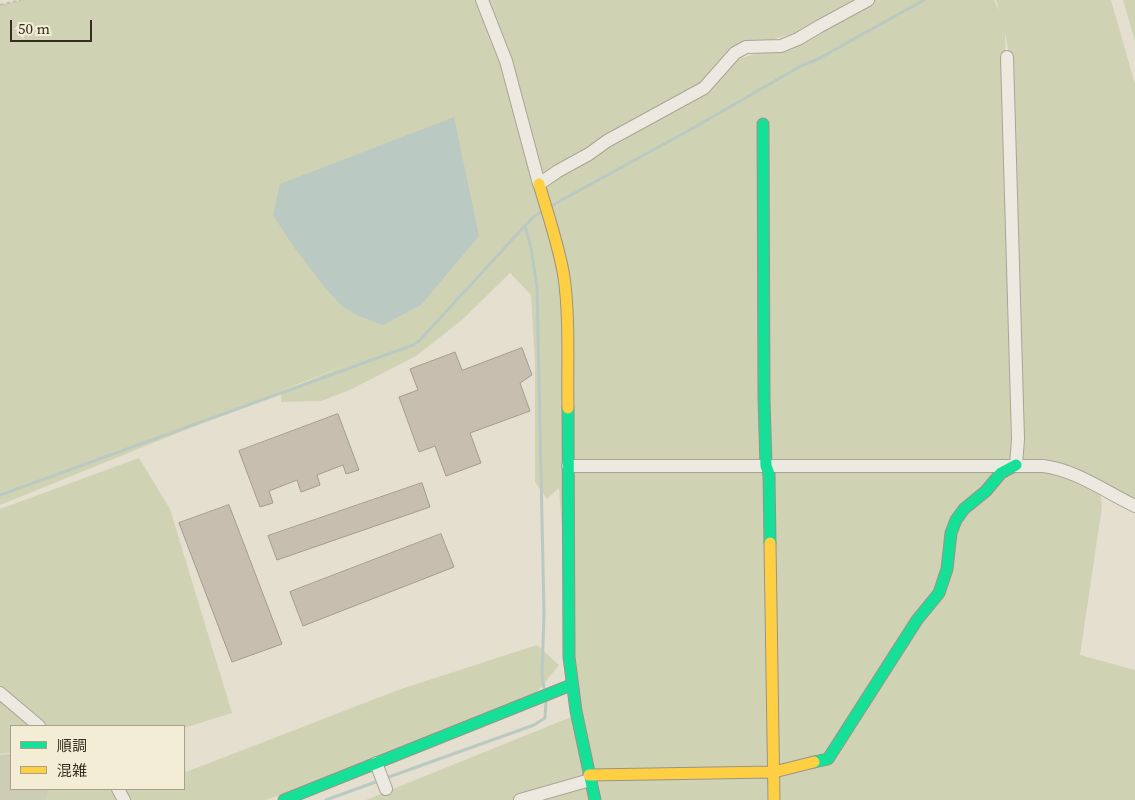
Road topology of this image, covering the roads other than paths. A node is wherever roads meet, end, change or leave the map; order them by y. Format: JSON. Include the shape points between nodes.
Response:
{"nodes":[{"id":1,"x":482,"y":0,"type":"edge"},
{"id":2,"x":868,"y":0,"type":"edge"},
{"id":3,"x":1006,"y":57,"type":"dead end"},
{"id":4,"x":763,"y":124,"type":"dead end"},
{"id":5,"x":539,"y":184,"type":"junction"},
{"id":6,"x":1016,"y":465,"type":"junction"},
{"id":7,"x":568,"y":466,"type":"junction"},
{"id":8,"x":766,"y":466,"type":"junction"},
{"id":9,"x":1135,"y":506,"type":"edge"},
{"id":10,"x":571,"y":685,"type":"junction"},
{"id":11,"x":0,"y":693,"type":"edge"},
{"id":12,"x":37,"y":725,"type":"edge"},
{"id":13,"x":376,"y":763,"type":"junction"},
{"id":14,"x":774,"y":772,"type":"junction"},
{"id":15,"x":590,"y":778,"type":"junction"},
{"id":16,"x":386,"y":789,"type":"dead end"},
{"id":17,"x":284,"y":800,"type":"edge"},
{"id":18,"x":520,"y":800,"type":"edge"},
{"id":19,"x":594,"y":800,"type":"edge"},
{"id":20,"x":774,"y":800,"type":"edge"}],
"edges":[{"from":1,"to":5,"type":"street","via":[[506,61]]},
{"from":2,"to":5,"type":"street","via":[[781,46],[746,47],[735,53],[704,88]]},
{"from":3,"to":6,"type":"street","via":[[1014,273]]},
{"from":4,"to":8,"type":"street"},
{"from":5,"to":7,"type":"street","via":[[564,278]]},
{"from":6,"to":8,"type":"street"},
{"from":6,"to":9,"type":"street","via":[[1069,472]]},
{"from":6,"to":14,"type":"street","via":[[1001,472],[956,520],[951,533],[948,569],[939,593],[917,620],[828,758]]},
{"from":7,"to":8,"type":"street"},
{"from":7,"to":10,"type":"street"},
{"from":8,"to":14,"type":"street"},
{"from":10,"to":13,"type":"street"},
{"from":10,"to":15,"type":"street"},
{"from":11,"to":12,"type":"street"},
{"from":13,"to":16,"type":"street"},
{"from":13,"to":17,"type":"street"},
{"from":14,"to":15,"type":"street"},
{"from":14,"to":20,"type":"street"},
{"from":15,"to":18,"type":"street"},
{"from":15,"to":19,"type":"street"}]}
